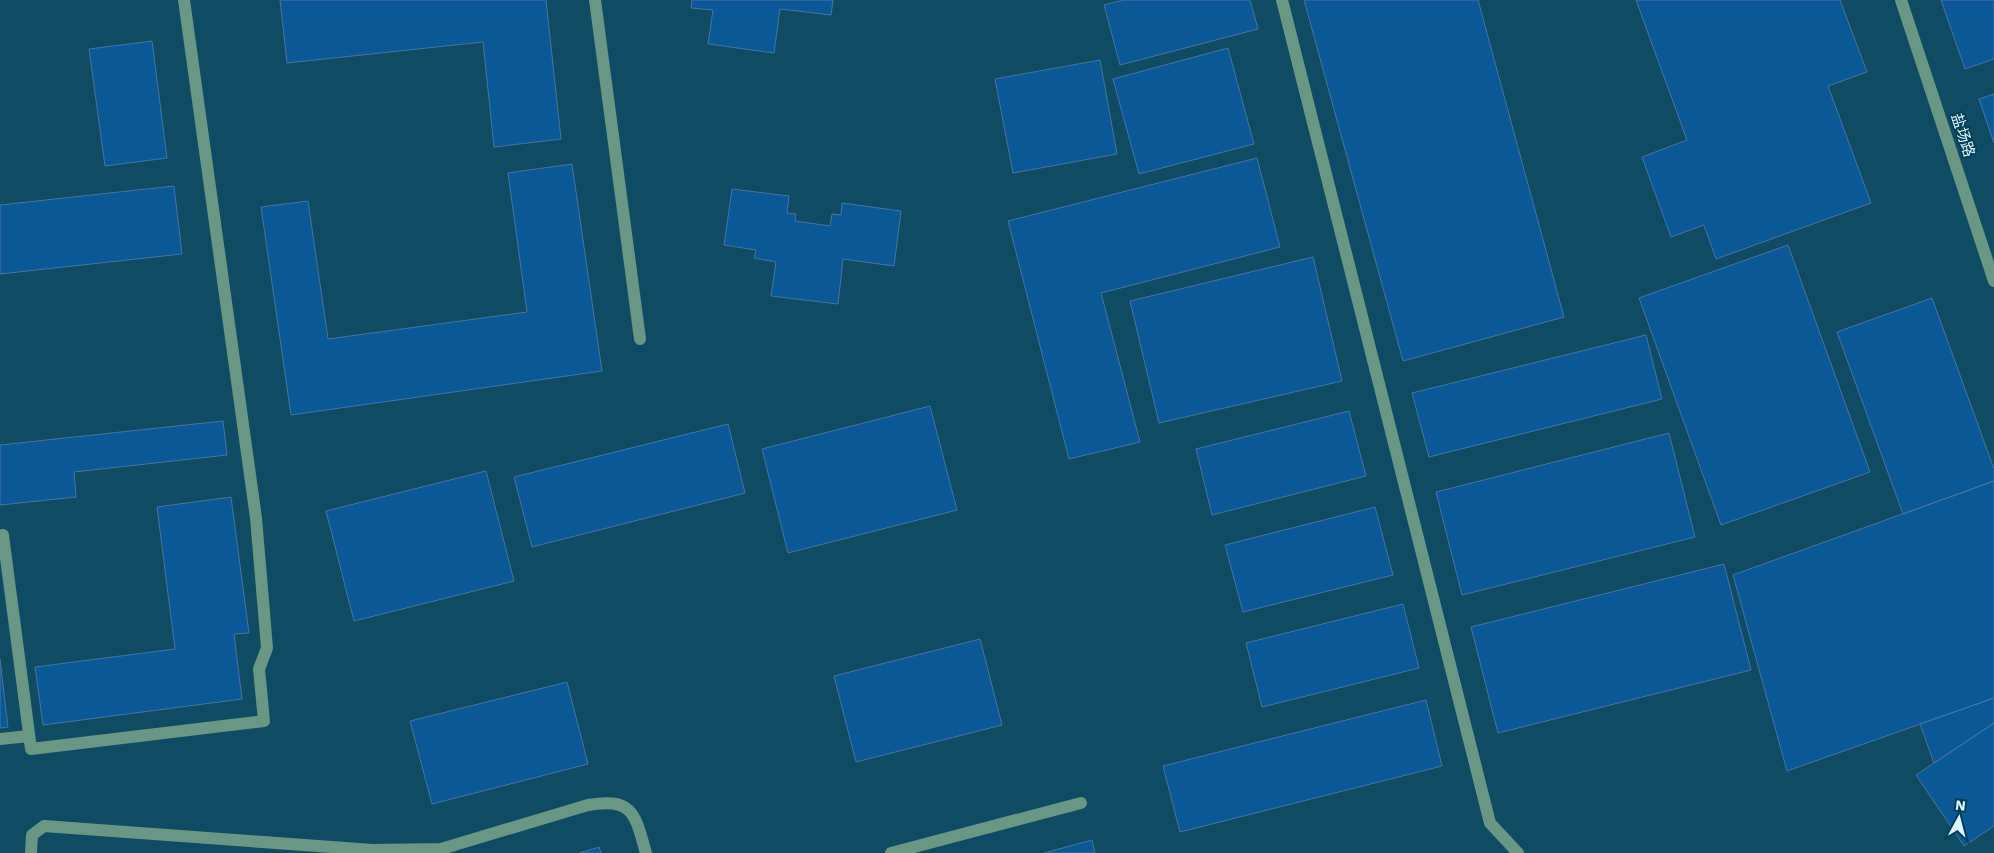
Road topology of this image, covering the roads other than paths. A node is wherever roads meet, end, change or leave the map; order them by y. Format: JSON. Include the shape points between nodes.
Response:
{"nodes":[{"id":1,"x":184,"y":0,"type":"edge"},
{"id":2,"x":595,"y":0,"type":"edge"},
{"id":3,"x":1282,"y":0,"type":"edge"},
{"id":4,"x":1901,"y":0,"type":"edge"},
{"id":5,"x":1994,"y":281,"type":"edge"},
{"id":6,"x":640,"y":339,"type":"dead end"},
{"id":7,"x":3,"y":535,"type":"dead end"},
{"id":8,"x":29,"y":736,"type":"junction"},
{"id":9,"x":0,"y":739,"type":"edge"},
{"id":10,"x":1080,"y":803,"type":"dead end"},
{"id":11,"x":31,"y":853,"type":"edge"},
{"id":12,"x":646,"y":853,"type":"edge"},
{"id":13,"x":891,"y":853,"type":"edge"},
{"id":14,"x":1518,"y":853,"type":"edge"}],
"edges":[{"from":1,"to":8,"type":"street","via":[[256,518],[267,648],[259,669],[264,721],[31,749]]},
{"from":2,"to":6,"type":"street"},
{"from":3,"to":14,"type":"street","via":[[1490,823]]},
{"from":4,"to":5,"type":"street","name":"盐场路"},
{"from":7,"to":8,"type":"street"},
{"from":8,"to":9,"type":"street"},
{"from":10,"to":13,"type":"street"},
{"from":11,"to":12,"type":"street","via":[[32,835],[44,826],[372,850],[441,849],[607,801],[623,806],[636,818]]}]}
